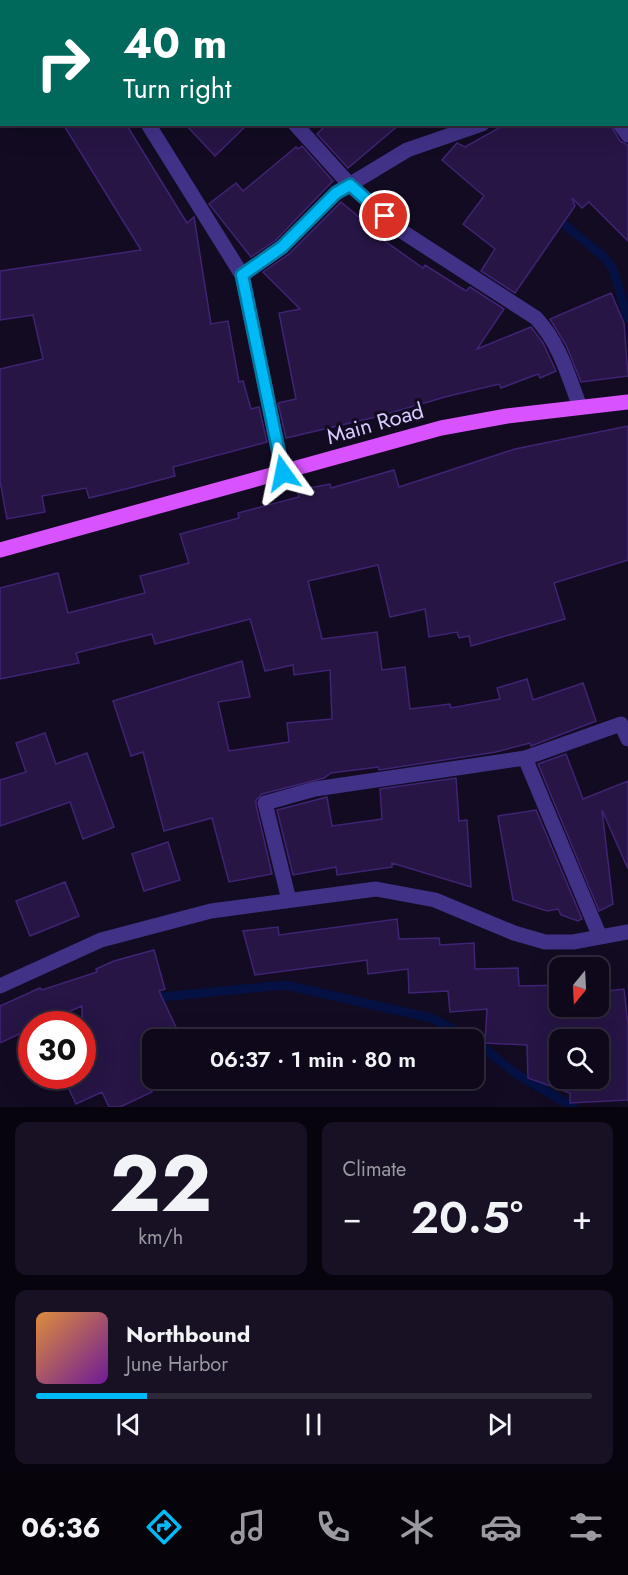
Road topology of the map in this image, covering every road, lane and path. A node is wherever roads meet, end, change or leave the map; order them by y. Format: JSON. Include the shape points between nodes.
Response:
{"nodes":[{"id":1,"x":149,"y":126,"type":"edge"},
{"id":2,"x":297,"y":126,"type":"edge"},
{"id":3,"x":476,"y":126,"type":"edge"},
{"id":4,"x":350,"y":185,"type":"junction"},
{"id":5,"x":242,"y":275,"type":"junction"},
{"id":6,"x":628,"y":402,"type":"edge"},
{"id":7,"x":580,"y":407,"type":"junction"},
{"id":8,"x":283,"y":473,"type":"junction"},
{"id":9,"x":0,"y":550,"type":"edge"},
{"id":10,"x":628,"y":739,"type":"edge"},
{"id":11,"x":525,"y":758,"type":"junction"},
{"id":12,"x":290,"y":900,"type":"junction"},
{"id":13,"x":628,"y":932,"type":"edge"},
{"id":14,"x":600,"y":937,"type":"junction"},
{"id":15,"x":0,"y":986,"type":"edge"}],
"edges":[{"from":1,"to":5,"type":"street"},
{"from":2,"to":4,"type":"street"},
{"from":3,"to":4,"type":"street","via":[[407,150]]},
{"from":4,"to":5,"type":"street","via":[[336,193],[282,247]]},
{"from":4,"to":7,"type":"street","via":[[403,232],[536,318],[558,347]]},
{"from":5,"to":8,"type":"street"},
{"from":6,"to":7,"type":"main road","name":"Main Road"},
{"from":7,"to":8,"type":"main road","name":"Main Road","via":[[441,428]]},
{"from":8,"to":9,"type":"main road","name":"Main Road"},
{"from":10,"to":11,"type":"street","via":[[621,724]]},
{"from":11,"to":12,"type":"street","via":[[315,789],[265,802]]},
{"from":11,"to":14,"type":"street"},
{"from":12,"to":14,"type":"street","via":[[376,889],[435,900],[545,942]]},
{"from":12,"to":15,"type":"street","via":[[211,911],[101,940]]},
{"from":13,"to":14,"type":"street"}]}
